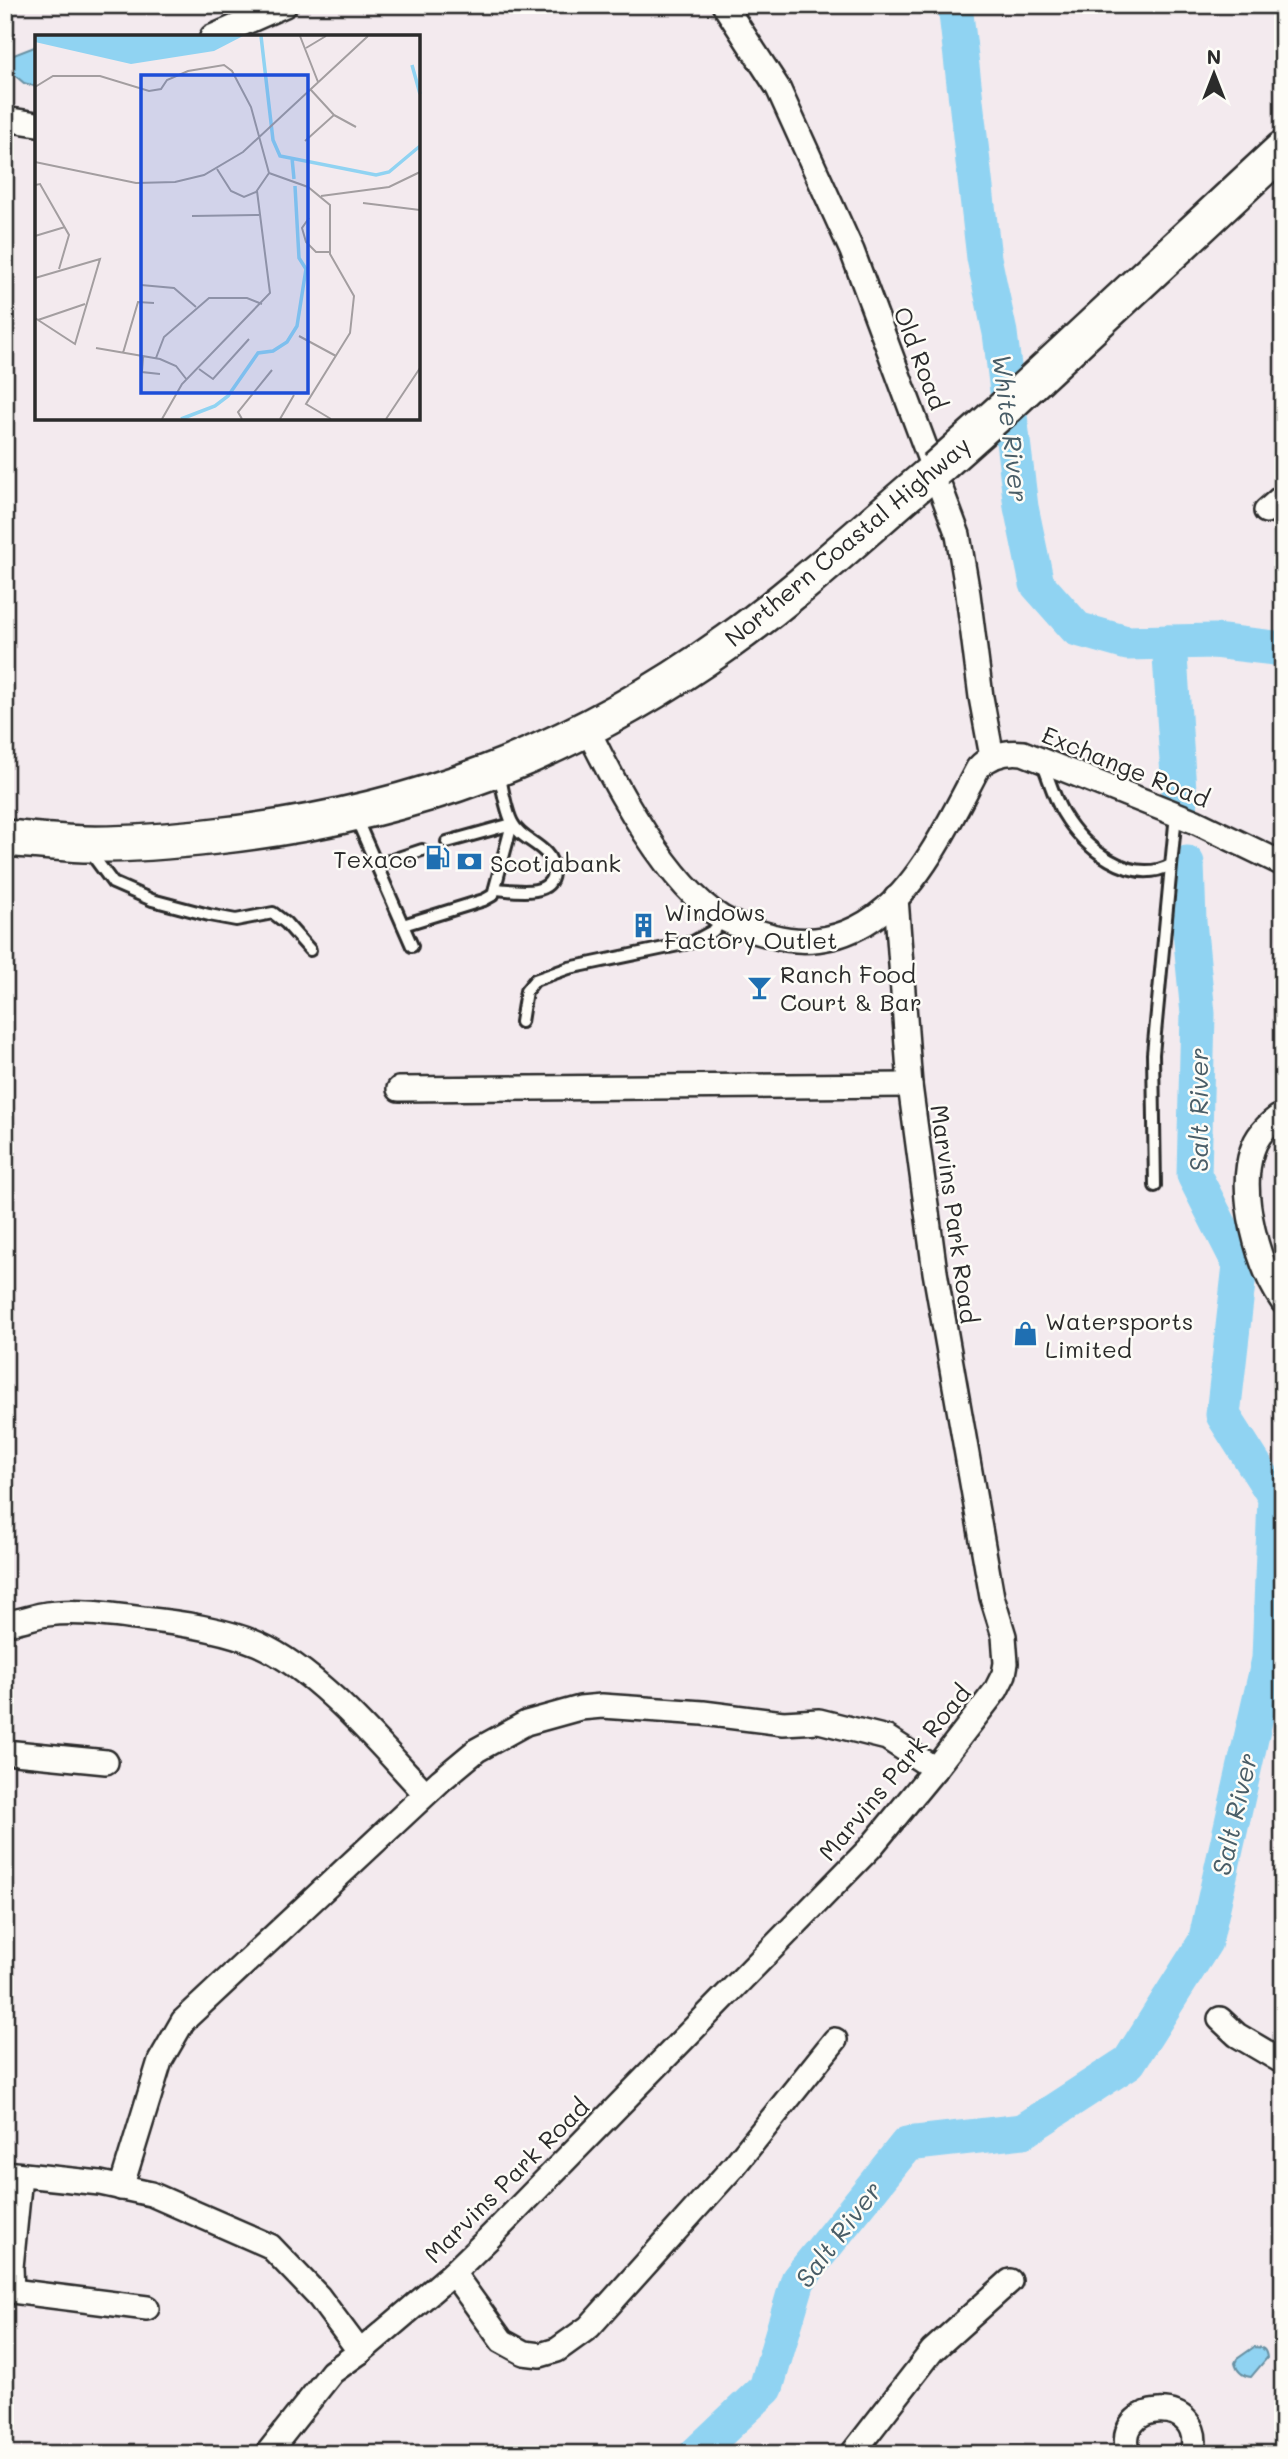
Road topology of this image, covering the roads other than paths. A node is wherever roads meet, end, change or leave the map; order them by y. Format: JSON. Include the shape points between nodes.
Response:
{"nodes":[{"id":1,"x":285,"y":5,"type":"edge"},
{"id":2,"x":723,"y":5,"type":"edge"},
{"id":3,"x":217,"y":35,"type":"edge"},
{"id":4,"x":5,"y":119,"type":"edge"},
{"id":5,"x":35,"y":124,"type":"edge"},
{"id":6,"x":1283,"y":149,"type":"edge"},
{"id":7,"x":588,"y":730,"type":"junction"},
{"id":8,"x":992,"y":757,"type":"junction"},
{"id":9,"x":1041,"y":760,"type":"junction"},
{"id":10,"x":499,"y":770,"type":"junction"},
{"id":11,"x":354,"y":813,"type":"junction"},
{"id":12,"x":1176,"y":814,"type":"junction"},
{"id":13,"x":512,"y":824,"type":"junction"},
{"id":14,"x":5,"y":838,"type":"edge"},
{"id":15,"x":447,"y":842,"type":"dead end"},
{"id":16,"x":85,"y":844,"type":"junction"},
{"id":17,"x":422,"y":850,"type":"dead end"},
{"id":18,"x":1283,"y":864,"type":"edge"},
{"id":19,"x":377,"y":865,"type":"junction"},
{"id":20,"x":1171,"y":865,"type":"junction"},
{"id":21,"x":496,"y":889,"type":"junction"},
{"id":22,"x":896,"y":898,"type":"junction"},
{"id":23,"x":724,"y":920,"type":"junction"},
{"id":24,"x":402,"y":925,"type":"junction"},
{"id":25,"x":412,"y":946,"type":"dead end"},
{"id":26,"x":310,"y":950,"type":"dead end"},
{"id":27,"x":521,"y":1022,"type":"dead end"},
{"id":28,"x":911,"y":1085,"type":"junction"},
{"id":29,"x":399,"y":1089,"type":"dead end"},
{"id":30,"x":1283,"y":1114,"type":"edge"},
{"id":31,"x":1156,"y":1186,"type":"dead end"},
{"id":32,"x":1283,"y":1302,"type":"edge"},
{"id":33,"x":5,"y":1623,"type":"edge"},
{"id":34,"x":5,"y":1752,"type":"edge"},
{"id":35,"x":106,"y":1762,"type":"dead end"},
{"id":36,"x":935,"y":1769,"type":"junction"},
{"id":37,"x":425,"y":1793,"type":"junction"},
{"id":38,"x":1220,"y":2019,"type":"dead end"},
{"id":39,"x":835,"y":2040,"type":"dead end"},
{"id":40,"x":1283,"y":2062,"type":"edge"},
{"id":41,"x":13,"y":2174,"type":"edge"},
{"id":42,"x":121,"y":2188,"type":"junction"},
{"id":43,"x":453,"y":2273,"type":"junction"},
{"id":44,"x":1010,"y":2281,"type":"dead end"},
{"id":45,"x":147,"y":2308,"type":"dead end"},
{"id":46,"x":360,"y":2352,"type":"junction"},
{"id":47,"x":267,"y":2454,"type":"edge"},
{"id":48,"x":852,"y":2454,"type":"edge"},
{"id":49,"x":1129,"y":2454,"type":"edge"},
{"id":50,"x":1192,"y":2454,"type":"edge"}],
"edges":[{"from":1,"to":3,"type":"street"},
{"from":2,"to":8,"type":"street","name":"Old Road","via":[[778,88],[846,239],[954,522]]},
{"from":4,"to":5,"type":"street"},
{"from":6,"to":7,"type":"main road","name":"Northern Coastal Highway","bridge":true,"via":[[1053,365],[788,597],[669,682]]},
{"from":7,"to":10,"type":"main road","name":"Northern Coastal Highway"},
{"from":7,"to":23,"type":"street","via":[[610,775],[663,859],[696,898]]},
{"from":8,"to":9,"type":"street","name":"Exchange Road","via":[[1015,752]]},
{"from":8,"to":22,"type":"street","via":[[978,768],[929,857]]},
{"from":9,"to":12,"type":"street","name":"Exchange Road"},
{"from":9,"to":20,"type":"lane","via":[[1063,813],[1093,848],[1113,862],[1147,873]]},
{"from":10,"to":11,"type":"main road","name":"Northern Coastal Highway"},
{"from":10,"to":13,"type":"lane"},
{"from":11,"to":16,"type":"main road","name":"Northern Coastal Highway","via":[[264,831]]},
{"from":11,"to":19,"type":"lane"},
{"from":12,"to":18,"type":"street","name":"Exchange Road"},
{"from":12,"to":20,"type":"lane"},
{"from":13,"to":15,"type":"lane"},
{"from":13,"to":21,"type":"lane"},
{"from":13,"to":21,"type":"lane","via":[[545,852],[553,874],[543,888]]},
{"from":14,"to":16,"type":"main road","name":"Northern Coastal Highway"},
{"from":16,"to":26,"type":"lane","via":[[113,883],[152,900],[209,915],[236,920],[273,913]]},
{"from":17,"to":19,"type":"lane"},
{"from":19,"to":24,"type":"lane"},
{"from":20,"to":31,"type":"lane","via":[[1153,1054]]},
{"from":21,"to":24,"type":"lane","via":[[484,900]]},
{"from":22,"to":23,"type":"street","via":[[861,925],[815,941],[794,942]]},
{"from":22,"to":28,"type":"street","name":"Marvins Park Road"},
{"from":23,"to":27,"type":"lane","via":[[693,942],[569,968],[535,980],[526,991]]},
{"from":24,"to":25,"type":"lane"},
{"from":28,"to":29,"type":"street"},
{"from":28,"to":36,"type":"street","name":"Marvins Park Road","via":[[935,1272],[1006,1663],[996,1690]]},
{"from":30,"to":32,"type":"street","via":[[1266,1125],[1252,1150],[1247,1184],[1261,1261]]},
{"from":33,"to":37,"type":"street","via":[[47,1614],[101,1614],[178,1623],[259,1644],[299,1669],[343,1706]]},
{"from":34,"to":35,"type":"street"},
{"from":36,"to":37,"type":"street","via":[[887,1738],[819,1721],[783,1723],[602,1706],[526,1723],[477,1750]]},
{"from":36,"to":43,"type":"street","name":"Marvins Park Road","via":[[870,1848]]},
{"from":37,"to":42,"type":"street","via":[[183,2021],[160,2061]]},
{"from":38,"to":40,"type":"street","via":[[1237,2035]]},
{"from":39,"to":43,"type":"street","via":[[707,2196],[589,2327],[556,2350],[524,2353],[502,2341]]},
{"from":41,"to":42,"type":"street"},
{"from":41,"to":45,"type":"street","via":[[12,2291]]},
{"from":42,"to":46,"type":"street","via":[[164,2199],[270,2246],[319,2297]]},
{"from":43,"to":46,"type":"street","name":"Marvins Park Road"},
{"from":44,"to":48,"type":"street","via":[[932,2351]]},
{"from":46,"to":47,"type":"street","name":"Marvins Park Road","via":[[332,2372]]},
{"from":49,"to":50,"type":"street","via":[[1127,2438],[1135,2420],[1162,2409],[1186,2421],[1194,2438]]}]}
